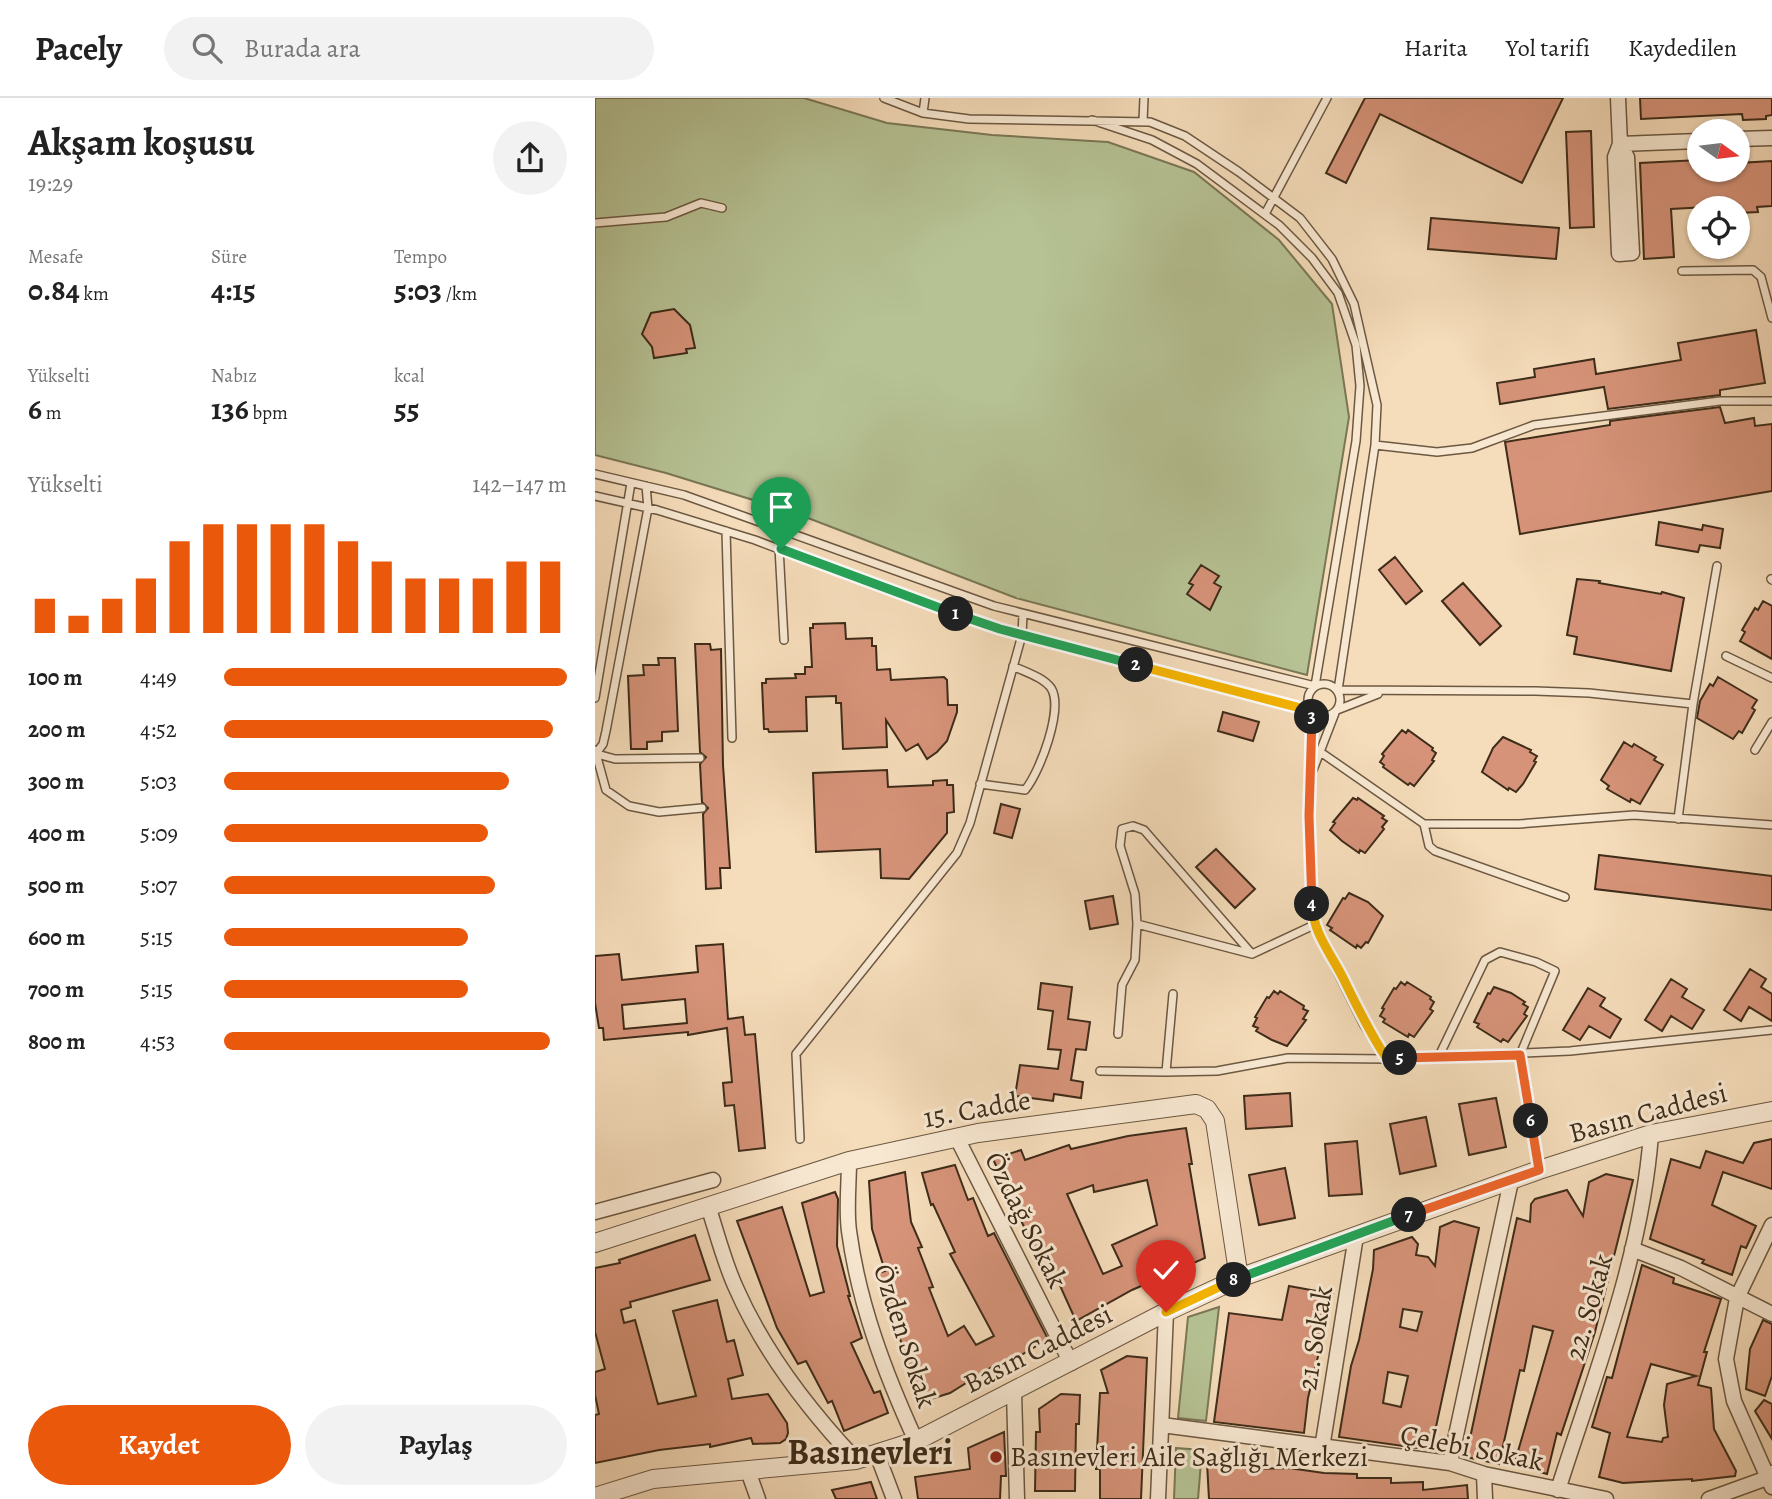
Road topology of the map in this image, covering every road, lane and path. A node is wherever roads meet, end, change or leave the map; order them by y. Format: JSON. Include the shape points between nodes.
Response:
{"nodes":[{"id":1,"x":884,"y":98,"type":"edge"},
{"id":2,"x":925,"y":98,"type":"edge"},
{"id":3,"x":1144,"y":98,"type":"edge"},
{"id":4,"x":1327,"y":98,"type":"edge"},
{"id":5,"x":1618,"y":98,"type":"edge"},
{"id":6,"x":923,"y":113,"type":"junction"},
{"id":7,"x":1092,"y":120,"type":"junction"},
{"id":8,"x":1143,"y":121,"type":"junction"},
{"id":9,"x":1772,"y":138,"type":"edge"},
{"id":10,"x":1750,"y":139,"type":"edge"},
{"id":11,"x":1687,"y":141,"type":"edge"},
{"id":12,"x":1620,"y":144,"type":"junction"},
{"id":13,"x":1275,"y":199,"type":"junction"},
{"id":14,"x":722,"y":208,"type":"dead end"},
{"id":15,"x":1265,"y":214,"type":"junction"},
{"id":16,"x":595,"y":223,"type":"edge"},
{"id":17,"x":1682,"y":271,"type":"dead end"},
{"id":18,"x":1772,"y":318,"type":"edge"},
{"id":19,"x":1772,"y":401,"type":"edge"},
{"id":20,"x":1375,"y":445,"type":"junction"},
{"id":21,"x":595,"y":474,"type":"edge"},
{"id":22,"x":631,"y":483,"type":"junction"},
{"id":23,"x":646,"y":486,"type":"junction"},
{"id":24,"x":595,"y":496,"type":"edge"},
{"id":25,"x":629,"y":504,"type":"junction"},
{"id":26,"x":648,"y":508,"type":"junction"},
{"id":27,"x":778,"y":529,"type":"junction"},
{"id":28,"x":726,"y":531,"type":"junction"},
{"id":29,"x":781,"y":549,"type":"junction"},
{"id":30,"x":1717,"y":566,"type":"dead end"},
{"id":31,"x":1023,"y":614,"type":"junction"},
{"id":32,"x":1022,"y":635,"type":"junction"},
{"id":33,"x":784,"y":640,"type":"dead end"},
{"id":34,"x":1726,"y":656,"type":"dead end"},
{"id":35,"x":1013,"y":666,"type":"junction"},
{"id":36,"x":1772,"y":678,"type":"edge"},
{"id":37,"x":1315,"y":686,"type":"junction"},
{"id":38,"x":1338,"y":690,"type":"junction"},
{"id":39,"x":1382,"y":692,"type":"junction"},
{"id":40,"x":595,"y":698,"type":"edge"},
{"id":41,"x":1693,"y":705,"type":"junction"},
{"id":42,"x":1312,"y":711,"type":"junction"},
{"id":43,"x":1336,"y":711,"type":"junction"},
{"id":44,"x":1772,"y":722,"type":"edge"},
{"id":45,"x":732,"y":738,"type":"dead end"},
{"id":46,"x":1755,"y":750,"type":"dead end"},
{"id":47,"x":1319,"y":751,"type":"junction"},
{"id":48,"x":596,"y":752,"type":"edge"},
{"id":49,"x":700,"y":758,"type":"dead end"},
{"id":50,"x":1310,"y":781,"type":"junction"},
{"id":51,"x":981,"y":784,"type":"junction"},
{"id":52,"x":702,"y":808,"type":"dead end"},
{"id":53,"x":1678,"y":819,"type":"junction"},
{"id":54,"x":1424,"y":824,"type":"junction"},
{"id":55,"x":1772,"y":825,"type":"edge"},
{"id":56,"x":1565,"y":897,"type":"dead end"},
{"id":57,"x":1137,"y":924,"type":"junction"},
{"id":58,"x":1314,"y":925,"type":"junction"},
{"id":59,"x":1252,"y":954,"type":"junction"},
{"id":60,"x":1173,"y":994,"type":"dead end"},
{"id":61,"x":1772,"y":1030,"type":"edge"},
{"id":62,"x":1118,"y":1034,"type":"dead end"},
{"id":63,"x":1520,"y":1055,"type":"junction"},
{"id":64,"x":1439,"y":1056,"type":"junction"},
{"id":65,"x":1387,"y":1059,"type":"junction"},
{"id":66,"x":1100,"y":1071,"type":"dead end"},
{"id":67,"x":1166,"y":1072,"type":"junction"},
{"id":68,"x":1772,"y":1111,"type":"edge"},
{"id":69,"x":1651,"y":1134,"type":"junction"},
{"id":70,"x":957,"y":1138,"type":"junction"},
{"id":71,"x":800,"y":1139,"type":"dead end"},
{"id":72,"x":849,"y":1161,"type":"junction"},
{"id":73,"x":1539,"y":1170,"type":"junction"},
{"id":74,"x":713,"y":1181,"type":"dead end"},
{"id":75,"x":1511,"y":1181,"type":"junction"},
{"id":76,"x":708,"y":1206,"type":"junction"},
{"id":77,"x":595,"y":1212,"type":"edge"},
{"id":78,"x":1772,"y":1225,"type":"edge"},
{"id":79,"x":1356,"y":1236,"type":"junction"},
{"id":80,"x":595,"y":1243,"type":"edge"},
{"id":81,"x":1632,"y":1249,"type":"junction"},
{"id":82,"x":1239,"y":1278,"type":"junction"},
{"id":83,"x":1737,"y":1298,"type":"junction"},
{"id":84,"x":1166,"y":1312,"type":"junction"},
{"id":85,"x":1772,"y":1314,"type":"edge"},
{"id":86,"x":1071,"y":1363,"type":"junction"},
{"id":87,"x":1014,"y":1392,"type":"junction"},
{"id":88,"x":1162,"y":1425,"type":"junction"},
{"id":89,"x":916,"y":1441,"type":"junction"},
{"id":90,"x":1322,"y":1447,"type":"junction"},
{"id":91,"x":877,"y":1454,"type":"junction"},
{"id":92,"x":856,"y":1460,"type":"junction"},
{"id":93,"x":1450,"y":1463,"type":"junction"},
{"id":94,"x":748,"y":1471,"type":"junction"},
{"id":95,"x":1484,"y":1474,"type":"junction"},
{"id":96,"x":1770,"y":1479,"type":"edge"},
{"id":97,"x":1558,"y":1490,"type":"junction"},
{"id":98,"x":623,"y":1494,"type":"edge"},
{"id":99,"x":595,"y":1497,"type":"edge"},
{"id":100,"x":758,"y":1499,"type":"edge"},
{"id":101,"x":894,"y":1499,"type":"edge"},
{"id":102,"x":1017,"y":1499,"type":"edge"},
{"id":103,"x":1158,"y":1499,"type":"edge"},
{"id":104,"x":1485,"y":1499,"type":"edge"},
{"id":105,"x":1606,"y":1499,"type":"edge"},
{"id":106,"x":1709,"y":1499,"type":"edge"}],
"edges":[{"from":1,"to":6,"type":"lane"},
{"from":2,"to":6,"type":"lane"},
{"from":3,"to":8,"type":"lane"},
{"from":4,"to":13,"type":"lane"},
{"from":5,"to":12,"type":"street"},
{"from":6,"to":7,"type":"lane","via":[[969,119]]},
{"from":7,"to":8,"type":"lane"},
{"from":7,"to":15,"type":"lane","via":[[1152,140],[1198,164]]},
{"from":8,"to":13,"type":"lane","via":[[1185,136]]},
{"from":9,"to":10,"type":"street"},
{"from":11,"to":12,"type":"street"},
{"from":12,"to":12,"type":"street","via":[[1615,157],[1619,254],[1632,253],[1627,157]]},
{"from":13,"to":15,"type":"lane"},
{"from":13,"to":20,"type":"lane","via":[[1300,218],[1332,259],[1355,304],[1377,405]]},
{"from":14,"to":16,"type":"lane","via":[[701,203],[666,217]]},
{"from":15,"to":37,"type":"lane","via":[[1311,258],[1338,293],[1356,345],[1360,386],[1356,441]]},
{"from":17,"to":18,"type":"lane","via":[[1753,270],[1761,277]]},
{"from":19,"to":20,"type":"lane","via":[[1720,401],[1534,425],[1472,448],[1437,452]]},
{"from":20,"to":38,"type":"lane"},
{"from":21,"to":22,"type":"lane"},
{"from":22,"to":23,"type":"lane"},
{"from":22,"to":25,"type":"lane"},
{"from":23,"to":26,"type":"lane"},
{"from":23,"to":27,"type":"lane"},
{"from":24,"to":25,"type":"lane"},
{"from":25,"to":26,"type":"lane"},
{"from":25,"to":40,"type":"lane"},
{"from":26,"to":28,"type":"lane"},
{"from":26,"to":48,"type":"lane","via":[[606,731]]},
{"from":27,"to":29,"type":"lane"},
{"from":27,"to":31,"type":"lane"},
{"from":28,"to":29,"type":"lane"},
{"from":28,"to":45,"type":"lane"},
{"from":29,"to":32,"type":"lane"},
{"from":29,"to":33,"type":"lane"},
{"from":30,"to":41,"type":"lane"},
{"from":31,"to":32,"type":"lane"},
{"from":31,"to":37,"type":"lane"},
{"from":32,"to":35,"type":"lane"},
{"from":32,"to":42,"type":"lane"},
{"from":34,"to":36,"type":"lane"},
{"from":35,"to":51,"type":"lane"},
{"from":35,"to":51,"type":"lane","via":[[1044,680],[1052,690],[1056,700],[1051,729],[1034,779],[1025,790]]},
{"from":37,"to":38,"type":"lane","via":[[1325,683]]},
{"from":37,"to":42,"type":"lane","via":[[1308,700]]},
{"from":38,"to":39,"type":"lane"},
{"from":38,"to":43,"type":"lane","via":[[1341,701]]},
{"from":39,"to":41,"type":"lane","via":[[1549,691]]},
{"from":39,"to":43,"type":"lane"},
{"from":41,"to":53,"type":"lane"},
{"from":42,"to":43,"type":"lane","via":[[1322,716]]},
{"from":42,"to":50,"type":"lane"},
{"from":43,"to":47,"type":"lane"},
{"from":44,"to":46,"type":"lane"},
{"from":47,"to":50,"type":"lane"},
{"from":47,"to":54,"type":"lane"},
{"from":48,"to":49,"type":"lane","via":[[615,759]]},
{"from":48,"to":52,"type":"lane","via":[[607,790],[629,806],[659,812]]},
{"from":50,"to":58,"type":"lane"},
{"from":51,"to":71,"type":"lane","via":[[957,853],[796,1054]]},
{"from":53,"to":54,"type":"lane","via":[[1634,815],[1520,824]]},
{"from":53,"to":55,"type":"lane"},
{"from":54,"to":56,"type":"lane","via":[[1429,846],[1435,851]]},
{"from":57,"to":59,"type":"lane"},
{"from":57,"to":59,"type":"lane","via":[[1135,894],[1120,846],[1122,829],[1133,826],[1144,830]]},
{"from":57,"to":62,"type":"lane","via":[[1135,960],[1122,985]]},
{"from":58,"to":59,"type":"lane"},
{"from":58,"to":65,"type":"lane"},
{"from":60,"to":67,"type":"lane"},
{"from":61,"to":63,"type":"lane"},
{"from":63,"to":64,"type":"lane"},
{"from":63,"to":64,"type":"lane","via":[[1555,971],[1500,952],[1485,960]]},
{"from":63,"to":73,"type":"lane"},
{"from":64,"to":65,"type":"lane"},
{"from":65,"to":67,"type":"lane","via":[[1287,1058],[1217,1071]]},
{"from":66,"to":67,"type":"lane"},
{"from":68,"to":69,"type":"street","name":"Basın Caddesi"},
{"from":69,"to":73,"type":"street","name":"Basın Caddesi"},
{"from":69,"to":81,"type":"street","name":"22. Sokak","via":[[1648,1177]]},
{"from":70,"to":72,"type":"street","name":"15. Cadde"},
{"from":70,"to":82,"type":"street","name":"15. Cadde","via":[[1196,1104],[1207,1109],[1215,1121]]},
{"from":70,"to":86,"type":"street","name":"Özdağ Sokak"},
{"from":72,"to":76,"type":"street","name":"15. Cadde"},
{"from":72,"to":89,"type":"street","name":"Özden Sokak","via":[[849,1228],[861,1297],[886,1374]]},
{"from":73,"to":75,"type":"street","name":"Basın Caddesi"},
{"from":74,"to":77,"type":"street"},
{"from":75,"to":79,"type":"street","name":"Basın Caddesi"},
{"from":75,"to":93,"type":"street"},
{"from":76,"to":80,"type":"street","name":"15. Cadde"},
{"from":76,"to":92,"type":"street","via":[[736,1288],[773,1357]]},
{"from":78,"to":83,"type":"street"},
{"from":79,"to":82,"type":"street","name":"Basın Caddesi"},
{"from":79,"to":90,"type":"street","name":"21. Sokak"},
{"from":81,"to":83,"type":"street","via":[[1681,1268]]},
{"from":81,"to":97,"type":"street","name":"22. Sokak"},
{"from":82,"to":84,"type":"street","name":"Basın Caddesi"},
{"from":83,"to":85,"type":"street"},
{"from":83,"to":96,"type":"street","via":[[1726,1359],[1734,1401]]},
{"from":84,"to":86,"type":"street","name":"Basın Caddesi"},
{"from":84,"to":88,"type":"street"},
{"from":86,"to":87,"type":"street","name":"Basın Caddesi"},
{"from":87,"to":89,"type":"street","name":"Basın Caddesi"},
{"from":87,"to":102,"type":"street"},
{"from":88,"to":90,"type":"street","name":"Çelebi Sokak"},
{"from":88,"to":103,"type":"street"},
{"from":89,"to":91,"type":"street","name":"Basın Caddesi"},
{"from":90,"to":93,"type":"street","name":"Çelebi Sokak"},
{"from":91,"to":92,"type":"street","name":"Basın Caddesi"},
{"from":91,"to":101,"type":"street"},
{"from":92,"to":94,"type":"street","name":"Basın Caddesi"},
{"from":93,"to":95,"type":"street","name":"Çelebi Sokak"},
{"from":94,"to":98,"type":"street","name":"Basın Caddesi","via":[[653,1479]]},
{"from":94,"to":100,"type":"street"},
{"from":95,"to":97,"type":"street","name":"Çelebi Sokak"},
{"from":95,"to":104,"type":"street"},
{"from":96,"to":106,"type":"street"},
{"from":97,"to":105,"type":"street","name":"Çelebi Sokak"},
{"from":98,"to":99,"type":"street","name":"Basın Caddesi"}]}
